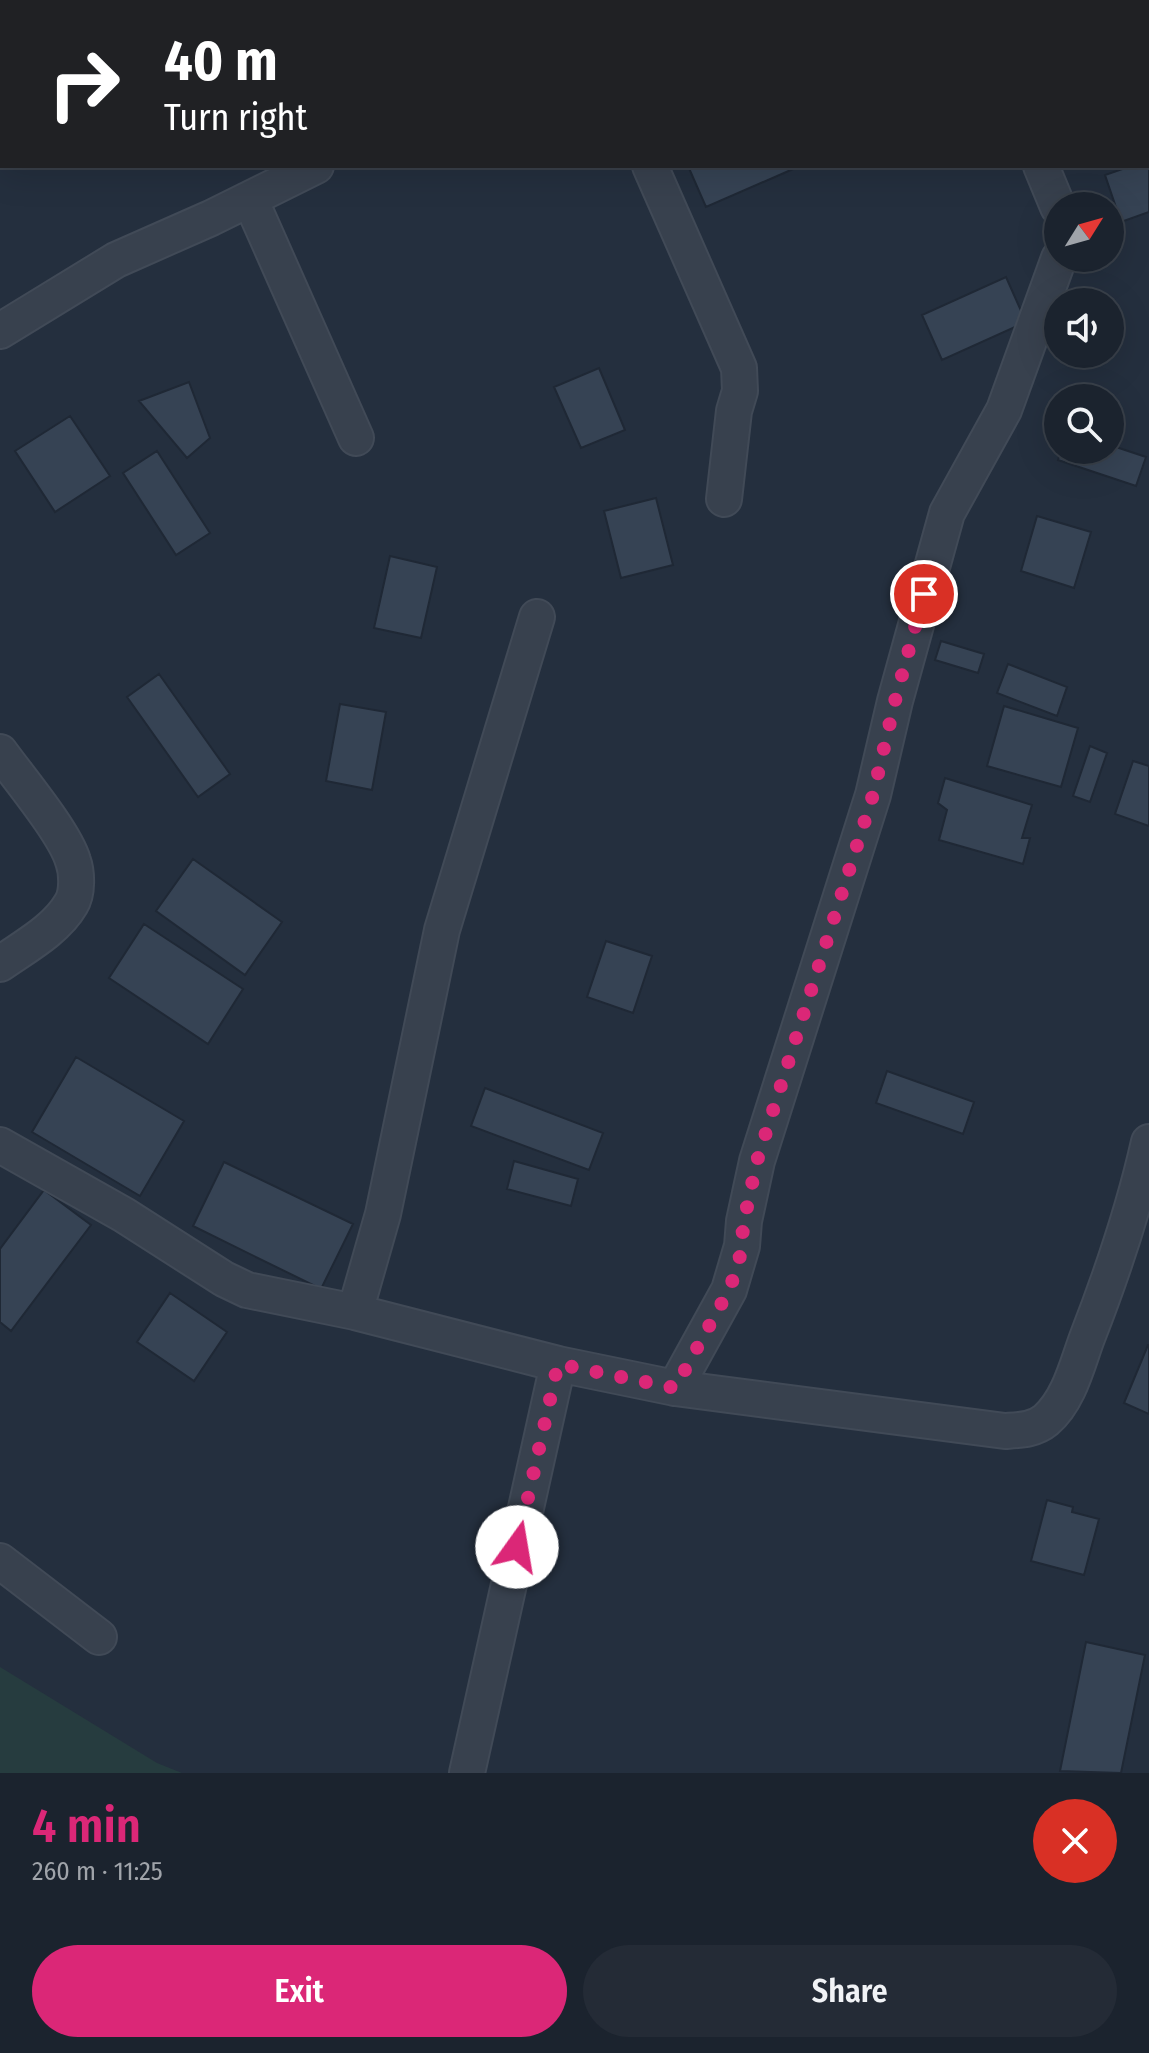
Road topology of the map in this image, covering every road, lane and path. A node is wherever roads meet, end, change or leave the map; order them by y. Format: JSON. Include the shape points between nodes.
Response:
{"nodes":[{"id":1,"x":312,"y":168,"type":"edge"},
{"id":2,"x":651,"y":168,"type":"edge"},
{"id":3,"x":1042,"y":168,"type":"edge"},
{"id":4,"x":1052,"y":192,"type":"edge"},
{"id":5,"x":250,"y":199,"type":"junction"},
{"id":6,"x":1054,"y":272,"type":"edge"},
{"id":7,"x":0,"y":331,"type":"edge"},
{"id":8,"x":356,"y":438,"type":"dead end"},
{"id":9,"x":724,"y":499,"type":"dead end"},
{"id":10,"x":537,"y":617,"type":"dead end"},
{"id":11,"x":0,"y":752,"type":"edge"},
{"id":12,"x":0,"y":964,"type":"edge"},
{"id":13,"x":1149,"y":1142,"type":"edge"},
{"id":14,"x":0,"y":1145,"type":"edge"},
{"id":15,"x":355,"y":1312,"type":"junction"},
{"id":16,"x":558,"y":1364,"type":"junction"},
{"id":17,"x":675,"y":1388,"type":"junction"},
{"id":18,"x":0,"y":1561,"type":"edge"},
{"id":19,"x":99,"y":1637,"type":"dead end"},
{"id":20,"x":467,"y":1773,"type":"edge"}],
"edges":[{"from":1,"to":5,"type":"street"},
{"from":2,"to":9,"type":"street","via":[[739,368]]},
{"from":3,"to":4,"type":"street"},
{"from":5,"to":7,"type":"street","via":[[116,260]]},
{"from":5,"to":8,"type":"street"},
{"from":6,"to":17,"type":"street","via":[[1004,410],[947,513],[873,795],[757,1161],[739,1263]]},
{"from":10,"to":15,"type":"street","via":[[442,930],[383,1214]]},
{"from":11,"to":12,"type":"street","via":[[65,843],[76,882],[73,902],[51,927]]},
{"from":13,"to":17,"type":"street","via":[[1105,1292],[1071,1380],[1061,1403],[1028,1430]]},
{"from":14,"to":15,"type":"street","via":[[247,1290]]},
{"from":15,"to":16,"type":"street"},
{"from":16,"to":17,"type":"street"},
{"from":16,"to":20,"type":"street"},
{"from":18,"to":19,"type":"street"}]}
